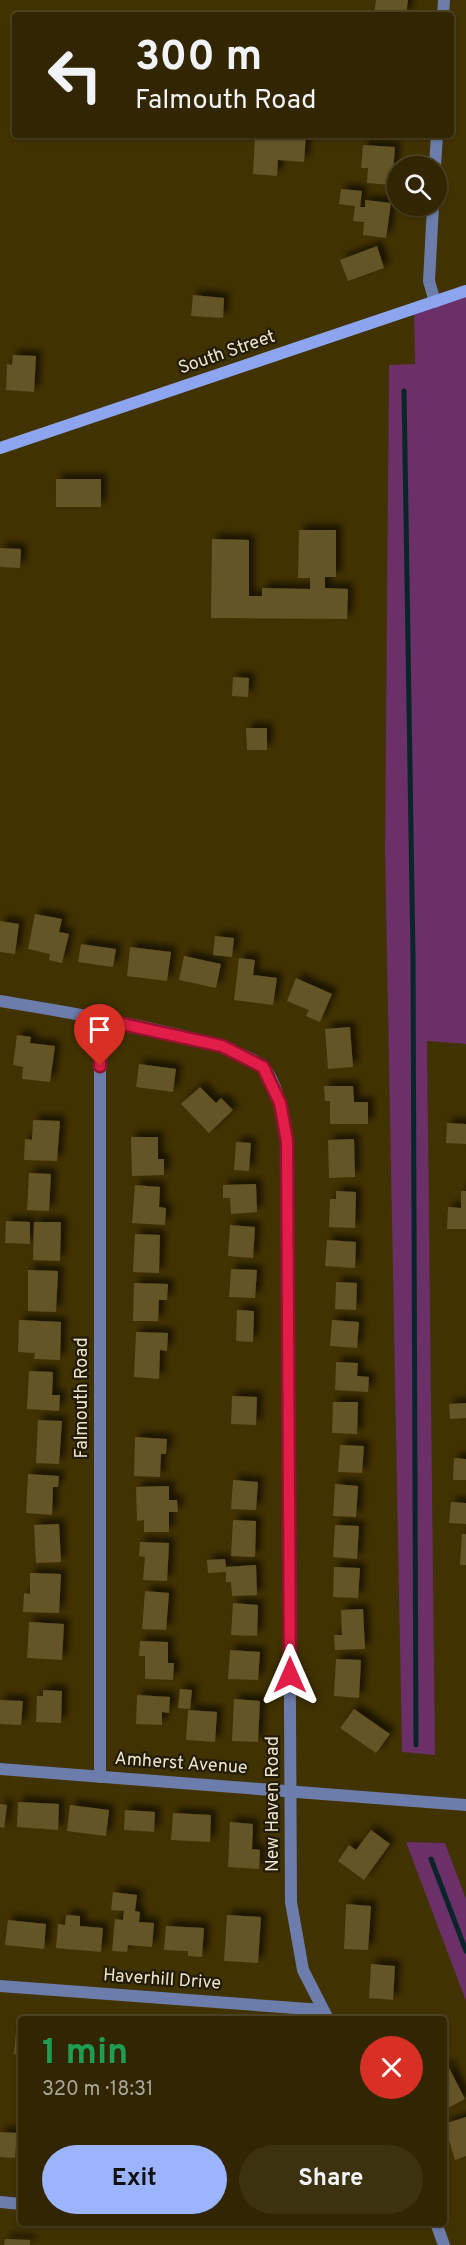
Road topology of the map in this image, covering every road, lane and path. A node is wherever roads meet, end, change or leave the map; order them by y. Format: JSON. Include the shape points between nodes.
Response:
{"nodes":[{"id":1,"x":437,"y":138,"type":"edge"},
{"id":2,"x":436,"y":156,"type":"edge"},
{"id":3,"x":432,"y":216,"type":"edge"},
{"id":4,"x":466,"y":291,"type":"edge"},
{"id":5,"x":435,"y":302,"type":"junction"},
{"id":6,"x":0,"y":448,"type":"edge"},
{"id":7,"x":0,"y":1001,"type":"edge"},
{"id":8,"x":100,"y":1019,"type":"junction"},
{"id":9,"x":0,"y":1769,"type":"edge"},
{"id":10,"x":100,"y":1777,"type":"junction"},
{"id":11,"x":291,"y":1791,"type":"junction"},
{"id":12,"x":466,"y":1804,"type":"edge"},
{"id":13,"x":0,"y":1986,"type":"edge"},
{"id":14,"x":325,"y":2014,"type":"edge"},
{"id":15,"x":0,"y":2202,"type":"edge"},
{"id":16,"x":18,"y":2204,"type":"edge"},
{"id":17,"x":437,"y":2226,"type":"edge"},
{"id":18,"x":444,"y":2245,"type":"edge"}],
"edges":[{"from":1,"to":2,"type":"street"},
{"from":3,"to":5,"type":"street","via":[[429,281]]},
{"from":4,"to":5,"type":"street","name":"South Street"},
{"from":5,"to":6,"type":"street","name":"South Street"},
{"from":7,"to":8,"type":"street","name":"New Haven Road"},
{"from":8,"to":10,"type":"street","name":"Falmouth Road"},
{"from":8,"to":11,"type":"street","name":"New Haven Road","via":[[222,1046],[263,1067],[280,1103],[287,1141]]},
{"from":9,"to":10,"type":"street","name":"Amherst Avenue"},
{"from":10,"to":11,"type":"street","name":"Amherst Avenue"},
{"from":11,"to":12,"type":"street","name":"Amherst Avenue"},
{"from":11,"to":14,"type":"street","name":"New Haven Road","via":[[291,1902],[303,1970]]},
{"from":13,"to":14,"type":"street","name":"Haverhill Drive"},
{"from":15,"to":16,"type":"street"},
{"from":17,"to":18,"type":"street"}]}
